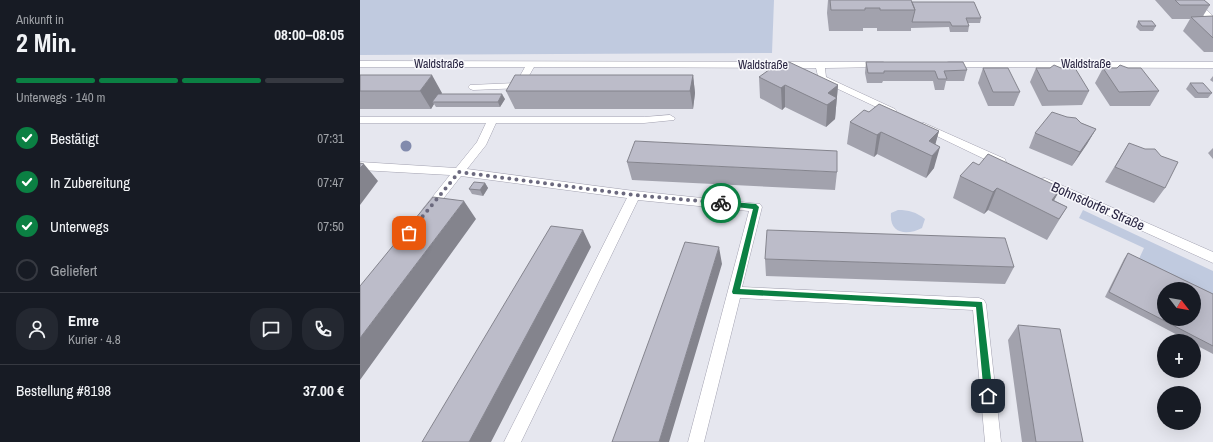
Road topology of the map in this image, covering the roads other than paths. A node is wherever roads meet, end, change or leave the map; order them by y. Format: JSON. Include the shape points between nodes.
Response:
{"nodes":[{"id":1,"x":1192,"y":0,"type":"edge"},
{"id":2,"x":1213,"y":20,"type":"edge"},
{"id":3,"x":360,"y":64,"type":"edge"},
{"id":4,"x":532,"y":64,"type":"junction"},
{"id":5,"x":820,"y":65,"type":"junction"},
{"id":6,"x":890,"y":65,"type":"edge"},
{"id":7,"x":937,"y":65,"type":"edge"},
{"id":8,"x":1213,"y":65,"type":"edge"},
{"id":9,"x":473,"y":86,"type":"dead end"},
{"id":10,"x":902,"y":115,"type":"edge"},
{"id":11,"x":670,"y":118,"type":"dead end"},
{"id":12,"x":360,"y":120,"type":"edge"},
{"id":13,"x":494,"y":120,"type":"junction"},
{"id":14,"x":916,"y":122,"type":"edge"},
{"id":15,"x":360,"y":166,"type":"edge"},
{"id":16,"x":1010,"y":166,"type":"edge"},
{"id":17,"x":459,"y":172,"type":"junction"},
{"id":18,"x":1036,"y":178,"type":"edge"},
{"id":19,"x":634,"y":195,"type":"junction"},
{"id":20,"x":419,"y":221,"type":"edge"},
{"id":21,"x":1213,"y":258,"type":"edge"},
{"id":22,"x":735,"y":292,"type":"junction"},
{"id":23,"x":512,"y":442,"type":"edge"},
{"id":24,"x":696,"y":442,"type":"edge"},
{"id":25,"x":993,"y":442,"type":"edge"}],
"edges":[{"from":1,"to":2,"type":"street"},
{"from":3,"to":4,"type":"street","name":"Waldstraße"},
{"from":4,"to":5,"type":"street","name":"Waldstraße"},
{"from":4,"to":9,"type":"street","via":[[519,86]]},
{"from":5,"to":6,"type":"street","name":"Waldstraße"},
{"from":5,"to":10,"type":"street","via":[[822,78]]},
{"from":7,"to":8,"type":"street","name":"Waldstraße"},
{"from":11,"to":13,"type":"street"},
{"from":12,"to":13,"type":"street"},
{"from":13,"to":17,"type":"street","via":[[482,143]]},
{"from":14,"to":16,"type":"street"},
{"from":15,"to":17,"type":"street"},
{"from":17,"to":19,"type":"street"},
{"from":17,"to":20,"type":"street"},
{"from":18,"to":21,"type":"street","name":"Bohnsdorfer Straße"},
{"from":19,"to":22,"type":"street","via":[[756,207]]},
{"from":19,"to":23,"type":"street"},
{"from":22,"to":24,"type":"street"},
{"from":22,"to":25,"type":"street","via":[[979,304]]}]}
